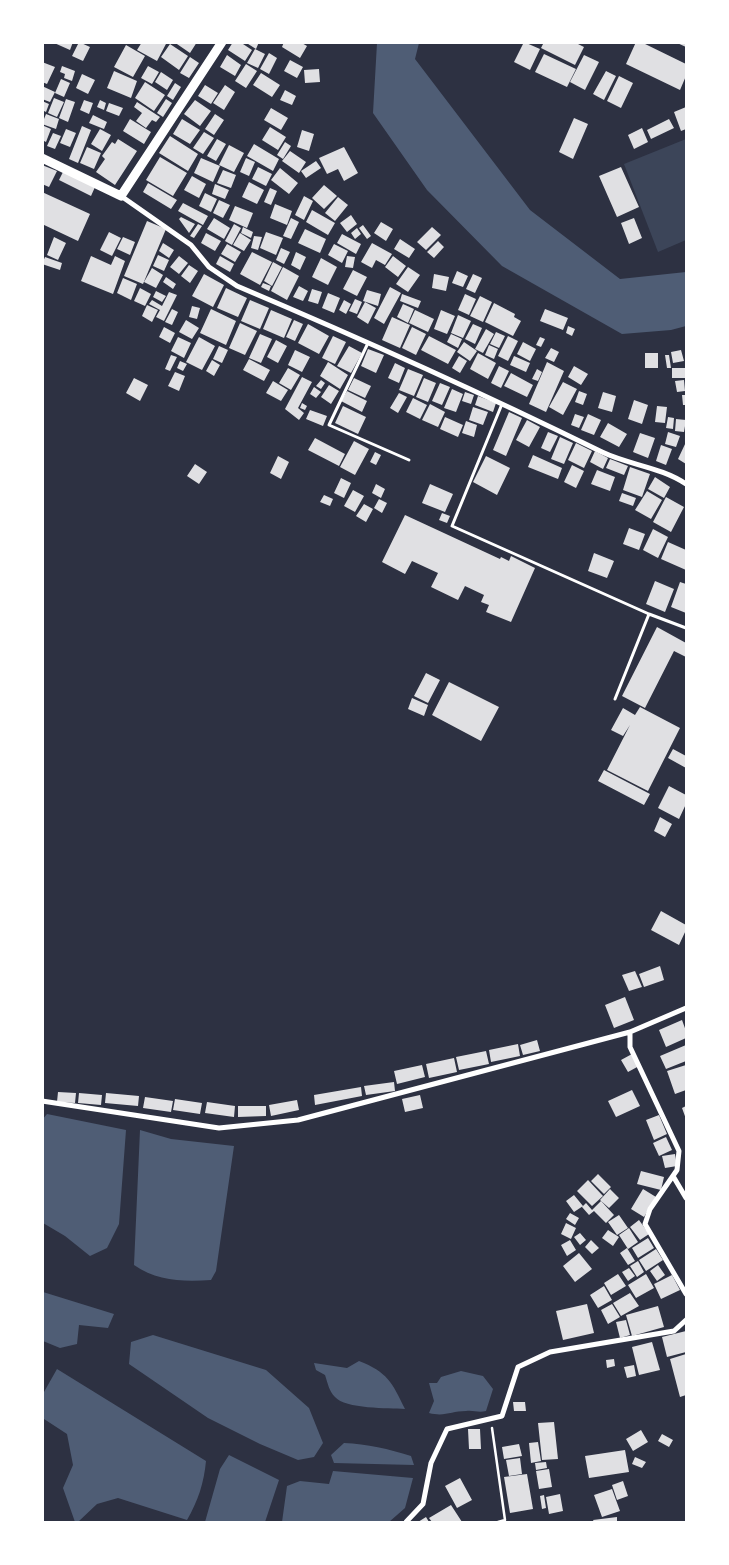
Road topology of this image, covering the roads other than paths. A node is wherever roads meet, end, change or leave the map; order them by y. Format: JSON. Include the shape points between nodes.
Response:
{"nodes":[{"id":1,"x":222,"y":42,"type":"edge"},
{"id":2,"x":42,"y":158,"type":"edge"},
{"id":3,"x":121,"y":196,"type":"junction"},
{"id":4,"x":368,"y":343,"type":"junction"},
{"id":5,"x":502,"y":403,"type":"junction"},
{"id":6,"x":409,"y":460,"type":"dead end"},
{"id":7,"x":686,"y":484,"type":"edge"},
{"id":8,"x":649,"y":614,"type":"junction"},
{"id":9,"x":686,"y":628,"type":"edge"},
{"id":10,"x":615,"y":699,"type":"dead end"},
{"id":11,"x":686,"y":1008,"type":"edge"},
{"id":12,"x":630,"y":1032,"type":"junction"},
{"id":13,"x":42,"y":1101,"type":"edge"},
{"id":14,"x":673,"y":1176,"type":"junction"},
{"id":15,"x":686,"y":1198,"type":"edge"},
{"id":16,"x":686,"y":1294,"type":"edge"},
{"id":17,"x":686,"y":1320,"type":"edge"},
{"id":18,"x":406,"y":1522,"type":"edge"}],
"edges":[{"from":1,"to":3,"type":"street"},
{"from":2,"to":3,"type":"street"},
{"from":3,"to":4,"type":"street","via":[[191,246],[209,267],[237,286]]},
{"from":4,"to":5,"type":"street"},
{"from":4,"to":6,"type":"lane","via":[[329,425]]},
{"from":5,"to":7,"type":"street","via":[[618,459]]},
{"from":5,"to":8,"type":"lane","via":[[452,526]]},
{"from":8,"to":9,"type":"lane"},
{"from":8,"to":10,"type":"lane"},
{"from":11,"to":12,"type":"street"},
{"from":12,"to":13,"type":"street","via":[[298,1120],[219,1128]]},
{"from":12,"to":14,"type":"street","via":[[630,1047],[680,1151]]},
{"from":14,"to":15,"type":"street"},
{"from":14,"to":16,"type":"street","via":[[650,1209],[645,1224]]},
{"from":17,"to":18,"type":"street","via":[[674,1331],[550,1352],[518,1366],[502,1416],[447,1429],[431,1463],[423,1504]]}]}
